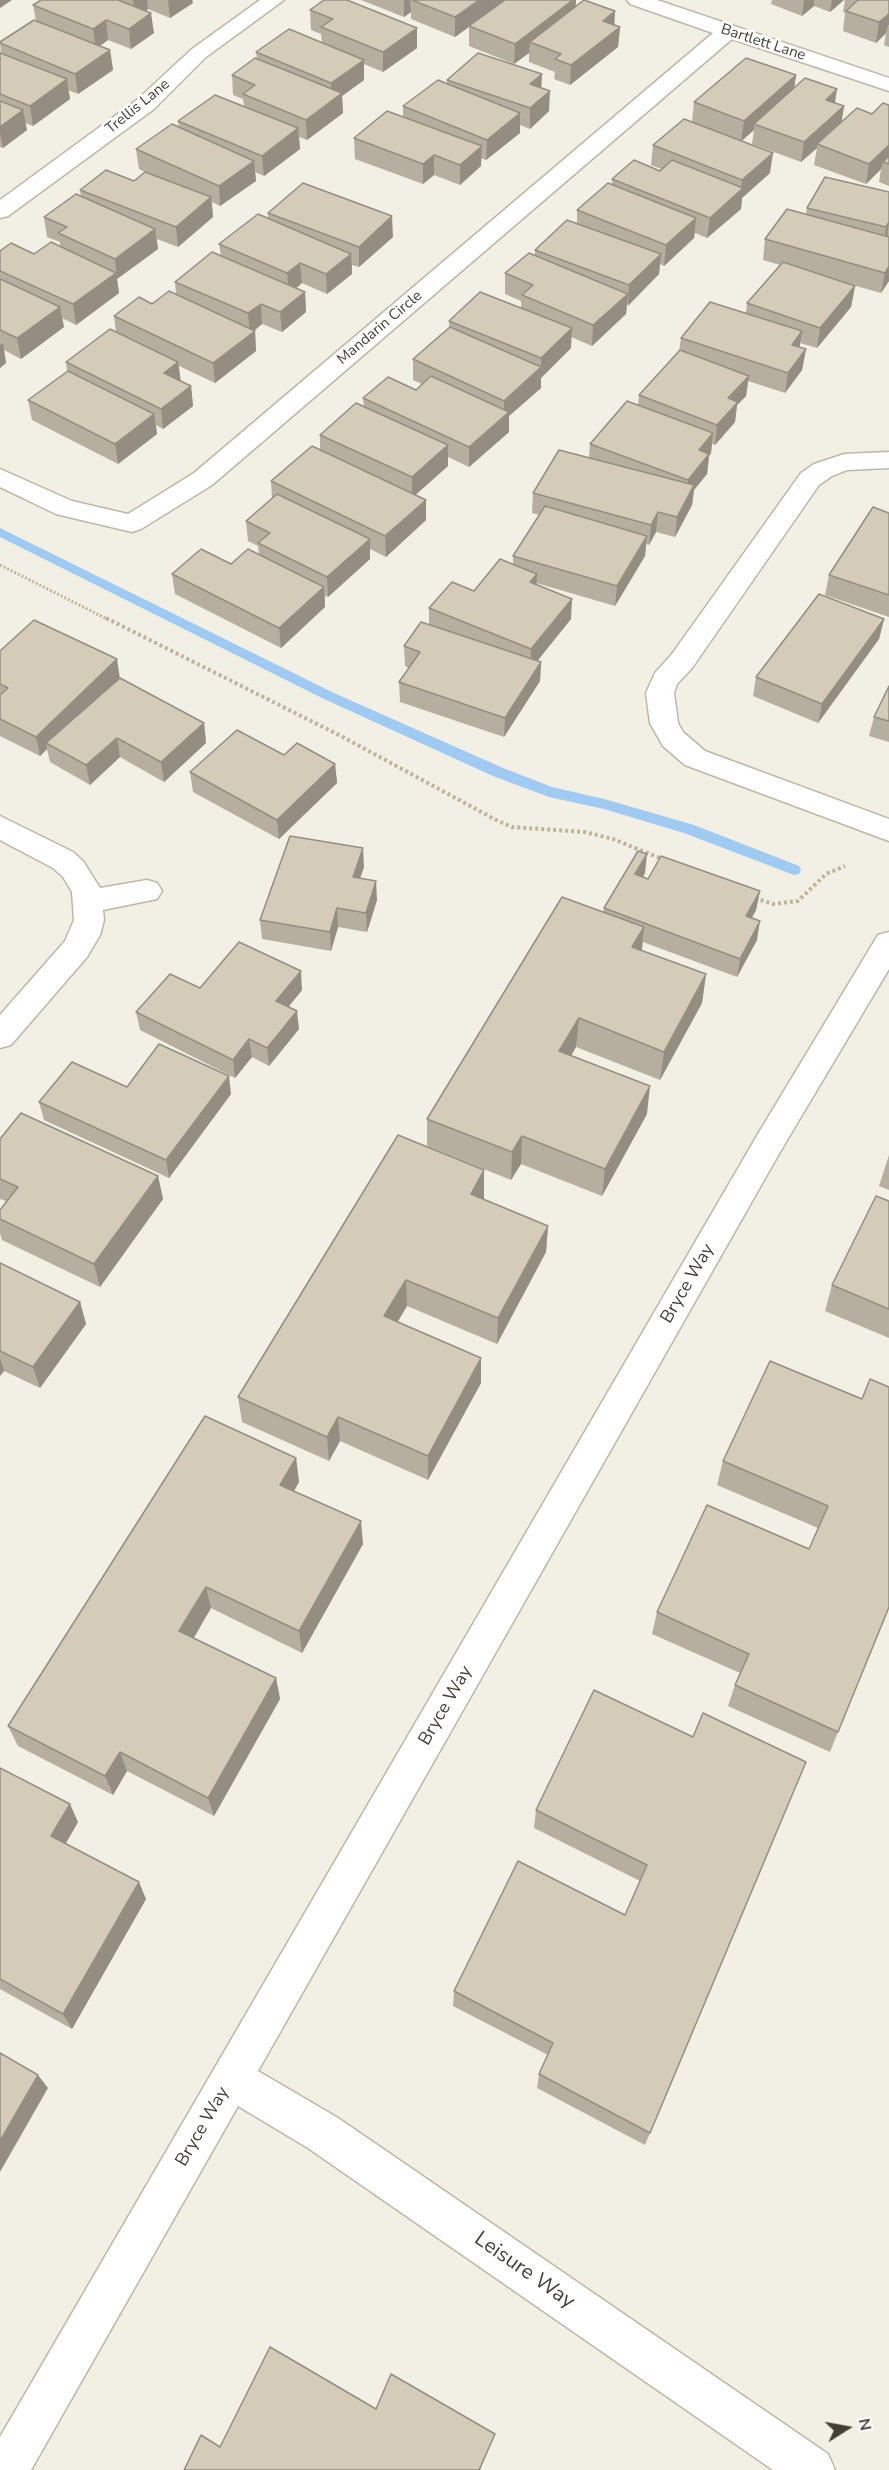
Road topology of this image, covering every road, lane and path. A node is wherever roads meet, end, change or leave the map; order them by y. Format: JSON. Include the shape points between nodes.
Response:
{"nodes":[{"id":1,"x":274,"y":0,"type":"edge"},
{"id":2,"x":637,"y":0,"type":"edge"},
{"id":3,"x":728,"y":32,"type":"junction"},
{"id":4,"x":889,"y":85,"type":"edge"},
{"id":5,"x":0,"y":211,"type":"edge"},
{"id":6,"x":889,"y":460,"type":"edge"},
{"id":7,"x":0,"y":477,"type":"edge"},
{"id":8,"x":0,"y":565,"type":"edge"},
{"id":9,"x":0,"y":827,"type":"edge"},
{"id":10,"x":889,"y":830,"type":"edge"},
{"id":11,"x":664,"y":860,"type":"edge"},
{"id":12,"x":845,"y":866,"type":"dead end"},
{"id":13,"x":147,"y":891,"type":"dead end"},
{"id":14,"x":746,"y":895,"type":"edge"},
{"id":15,"x":88,"y":900,"type":"junction"},
{"id":16,"x":889,"y":944,"type":"edge"},
{"id":17,"x":0,"y":1036,"type":"edge"},
{"id":18,"x":231,"y":2078,"type":"junction"},
{"id":19,"x":6,"y":2470,"type":"edge"},
{"id":20,"x":812,"y":2470,"type":"edge"}],
"edges":[{"from":1,"to":5,"type":"street","name":"Trellis Lane","via":[[199,53],[146,104]]},
{"from":2,"to":3,"type":"street","name":"Bartlett Lane"},
{"from":3,"to":4,"type":"street","name":"Bartlett Lane"},
{"from":3,"to":7,"type":"street","name":"Mandarin Circle","via":[[203,479],[132,523],[65,508]]},
{"from":6,"to":10,"type":"street","via":[[844,462],[810,479],[665,680],[660,693],[664,723],[673,739],[695,758]]},
{"from":8,"to":11,"type":"path","via":[[341,736],[498,821],[512,827],[613,838]]},
{"from":9,"to":15,"type":"street","via":[[63,860],[83,881]]},
{"from":12,"to":14,"type":"path","via":[[826,874],[798,901],[773,904]]},
{"from":13,"to":15,"type":"street"},
{"from":15,"to":17,"type":"street","via":[[89,920],[76,949]]},
{"from":16,"to":18,"type":"street","name":"Bryce Way","via":[[763,1154]]},
{"from":18,"to":19,"type":"street","name":"Bryce Way"},
{"from":18,"to":20,"type":"street","name":"Leisure Way","via":[[323,2133]]}]}
